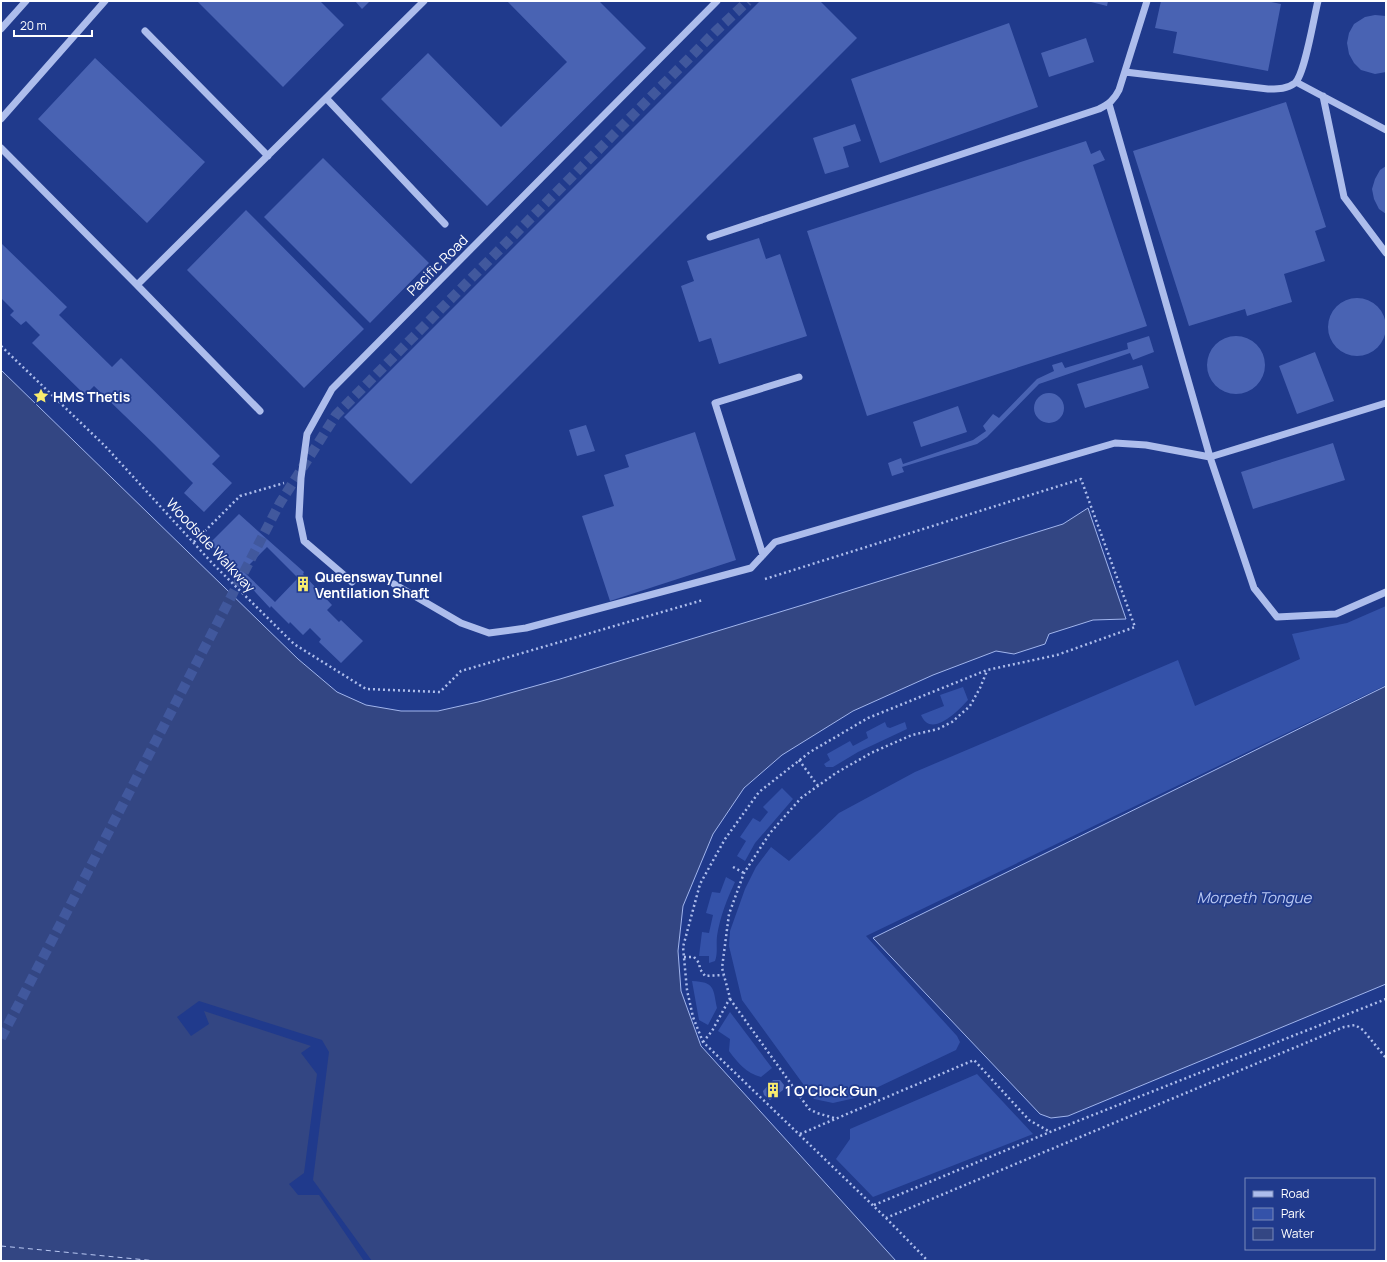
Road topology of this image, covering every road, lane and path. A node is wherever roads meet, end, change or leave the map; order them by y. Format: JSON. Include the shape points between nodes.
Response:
{"nodes":[{"id":1,"x":26,"y":1,"type":"edge"},
{"id":2,"x":105,"y":1,"type":"edge"},
{"id":3,"x":424,"y":1,"type":"edge"},
{"id":4,"x":718,"y":1,"type":"edge"},
{"id":5,"x":1146,"y":1,"type":"edge"},
{"id":6,"x":1318,"y":1,"type":"edge"},
{"id":7,"x":1,"y":29,"type":"edge"},
{"id":8,"x":145,"y":31,"type":"dead end"},
{"id":9,"x":1125,"y":72,"type":"junction"},
{"id":10,"x":1296,"y":82,"type":"junction"},
{"id":11,"x":1323,"y":96,"type":"junction"},
{"id":12,"x":326,"y":98,"type":"junction"},
{"id":13,"x":1109,"y":104,"type":"junction"},
{"id":14,"x":1,"y":119,"type":"edge"},
{"id":15,"x":1386,"y":130,"type":"edge"},
{"id":16,"x":1,"y":148,"type":"edge"},
{"id":17,"x":268,"y":156,"type":"junction"},
{"id":18,"x":445,"y":224,"type":"dead end"},
{"id":19,"x":710,"y":237,"type":"dead end"},
{"id":20,"x":1386,"y":253,"type":"edge"},
{"id":21,"x":137,"y":285,"type":"junction"},
{"id":22,"x":1,"y":346,"type":"edge"},
{"id":23,"x":798,"y":377,"type":"dead end"},
{"id":24,"x":1386,"y":403,"type":"edge"},
{"id":25,"x":260,"y":411,"type":"dead end"},
{"id":26,"x":1210,"y":457,"type":"junction"},
{"id":27,"x":301,"y":478,"type":"junction"},
{"id":28,"x":1081,"y":479,"type":"dead end"},
{"id":29,"x":194,"y":542,"type":"junction"},
{"id":30,"x":763,"y":556,"type":"junction"},
{"id":31,"x":352,"y":582,"type":"dead end"},
{"id":32,"x":394,"y":584,"type":"dead end"},
{"id":33,"x":1386,"y":592,"type":"edge"},
{"id":34,"x":987,"y":670,"type":"junction"},
{"id":35,"x":440,"y":692,"type":"dead end"},
{"id":36,"x":799,"y":760,"type":"junction"},
{"id":37,"x":818,"y":786,"type":"junction"},
{"id":38,"x":733,"y":867,"type":"dead end"},
{"id":39,"x":744,"y":873,"type":"junction"},
{"id":40,"x":684,"y":957,"type":"junction"},
{"id":41,"x":724,"y":975,"type":"junction"},
{"id":42,"x":730,"y":998,"type":"junction"},
{"id":43,"x":1386,"y":999,"type":"edge"},
{"id":44,"x":703,"y":1042,"type":"junction"},
{"id":45,"x":1386,"y":1058,"type":"edge"},
{"id":46,"x":836,"y":1118,"type":"junction"},
{"id":47,"x":1050,"y":1132,"type":"junction"},
{"id":48,"x":800,"y":1134,"type":"junction"},
{"id":49,"x":874,"y":1205,"type":"junction"},
{"id":50,"x":886,"y":1218,"type":"junction"},
{"id":51,"x":928,"y":1261,"type":"edge"}],
"edges":[{"from":1,"to":7,"type":"street"},
{"from":2,"to":14,"type":"street"},
{"from":3,"to":12,"type":"street"},
{"from":4,"to":27,"type":"street","name":"Pacific Road","via":[[332,389],[308,434]]},
{"from":5,"to":9,"type":"street"},
{"from":6,"to":10,"type":"street","via":[[1302,69]]},
{"from":8,"to":17,"type":"street"},
{"from":9,"to":10,"type":"street","via":[[1268,89],[1285,89]]},
{"from":9,"to":13,"type":"street","via":[[1115,99]]},
{"from":10,"to":11,"type":"street"},
{"from":11,"to":15,"type":"street"},
{"from":11,"to":20,"type":"street","via":[[1344,197]]},
{"from":12,"to":17,"type":"street"},
{"from":12,"to":18,"type":"street"},
{"from":13,"to":19,"type":"street"},
{"from":13,"to":26,"type":"street"},
{"from":16,"to":21,"type":"street"},
{"from":17,"to":21,"type":"street"},
{"from":21,"to":25,"type":"street"},
{"from":22,"to":29,"type":"path","name":"Woodside Walkway","via":[[105,446]]},
{"from":23,"to":30,"type":"street","via":[[715,403]]},
{"from":24,"to":26,"type":"street"},
{"from":26,"to":30,"type":"street","via":[[1146,445],[1115,443],[775,542]]},
{"from":26,"to":33,"type":"street","via":[[1254,588],[1277,617],[1336,614]]},
{"from":27,"to":29,"type":"path","via":[[240,496]]},
{"from":27,"to":31,"type":"street","name":"Pacific Road","via":[[299,517],[304,541]]},
{"from":28,"to":34,"type":"path","via":[[1135,627],[1057,655]]},
{"from":29,"to":35,"type":"path","name":"Woodside Walkway","via":[[294,644],[366,689]]},
{"from":30,"to":32,"type":"street","via":[[751,568],[526,628],[489,633],[461,623]]},
{"from":34,"to":36,"type":"path","via":[[868,718]]},
{"from":34,"to":37,"type":"path","via":[[970,706],[952,722],[938,729],[912,735],[871,753]]},
{"from":36,"to":37,"type":"path"},
{"from":36,"to":40,"type":"path","via":[[759,792],[725,839],[700,884],[683,947]]},
{"from":37,"to":39,"type":"path","via":[[782,819]]},
{"from":38,"to":39,"type":"path"},
{"from":39,"to":41,"type":"path","via":[[729,914],[722,968]]},
{"from":40,"to":41,"type":"path","via":[[694,957],[705,976]]},
{"from":40,"to":44,"type":"path","via":[[693,1017]]},
{"from":41,"to":42,"type":"path"},
{"from":42,"to":44,"type":"path"},
{"from":42,"to":46,"type":"path","via":[[809,1109],[816,1114]]},
{"from":43,"to":47,"type":"path"},
{"from":44,"to":48,"type":"path"},
{"from":45,"to":50,"type":"path","via":[[1359,1027],[1344,1027]]},
{"from":46,"to":47,"type":"path","via":[[974,1060],[1029,1120]]},
{"from":46,"to":48,"type":"path"},
{"from":47,"to":49,"type":"path"},
{"from":48,"to":49,"type":"path"},
{"from":49,"to":50,"type":"path"},
{"from":50,"to":51,"type":"path"}]}
